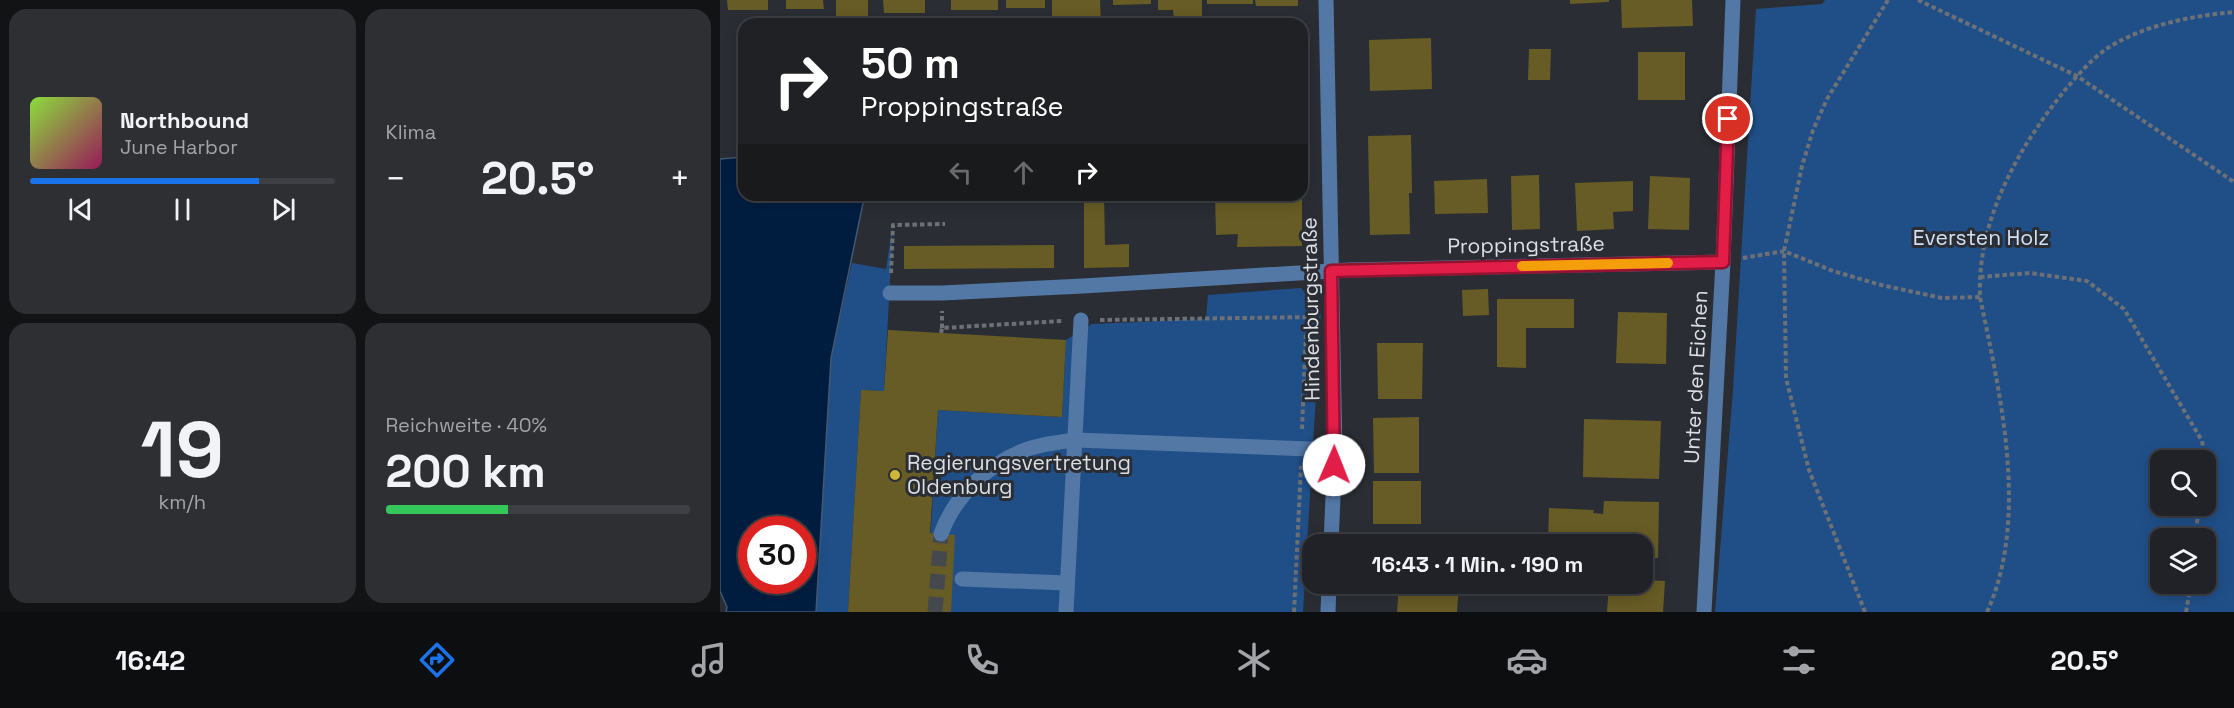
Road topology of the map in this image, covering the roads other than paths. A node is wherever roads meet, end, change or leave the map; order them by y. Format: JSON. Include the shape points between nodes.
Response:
{"nodes":[{"id":1,"x":1326,"y":0,"type":"edge"},
{"id":2,"x":1733,"y":0,"type":"edge"},
{"id":3,"x":1723,"y":262,"type":"junction"},
{"id":4,"x":1331,"y":271,"type":"junction"},
{"id":5,"x":890,"y":293,"type":"road end"},
{"id":6,"x":1082,"y":320,"type":"road end"},
{"id":7,"x":1076,"y":440,"type":"junction"},
{"id":8,"x":1335,"y":450,"type":"junction"},
{"id":9,"x":941,"y":534,"type":"tunnel mouth"},
{"id":10,"x":1331,"y":534,"type":"edge"},
{"id":11,"x":962,"y":579,"type":"dead end"},
{"id":12,"x":1067,"y":583,"type":"junction"},
{"id":13,"x":1329,"y":594,"type":"edge"},
{"id":14,"x":1066,"y":612,"type":"edge"},
{"id":15,"x":1328,"y":612,"type":"edge"},
{"id":16,"x":1704,"y":612,"type":"edge"}],
"edges":[{"from":1,"to":4,"type":"street","name":"Hindenburgstraße"},
{"from":2,"to":3,"type":"street","name":"Unter den Eichen"},
{"from":3,"to":4,"type":"street","name":"Proppingstraße"},
{"from":3,"to":16,"type":"street","name":"Unter den Eichen"},
{"from":4,"to":5,"type":"street","name":"Proppingstraße"},
{"from":4,"to":8,"type":"street","name":"Hindenburgstraße"},
{"from":6,"to":7,"type":"street"},
{"from":7,"to":8,"type":"street"},
{"from":7,"to":9,"type":"street","via":[[1024,450],[999,464],[955,504]]},
{"from":7,"to":12,"type":"street"},
{"from":8,"to":10,"type":"street","name":"Hindenburgstraße"},
{"from":11,"to":12,"type":"street"},
{"from":12,"to":14,"type":"street"},
{"from":13,"to":15,"type":"street"}]}
